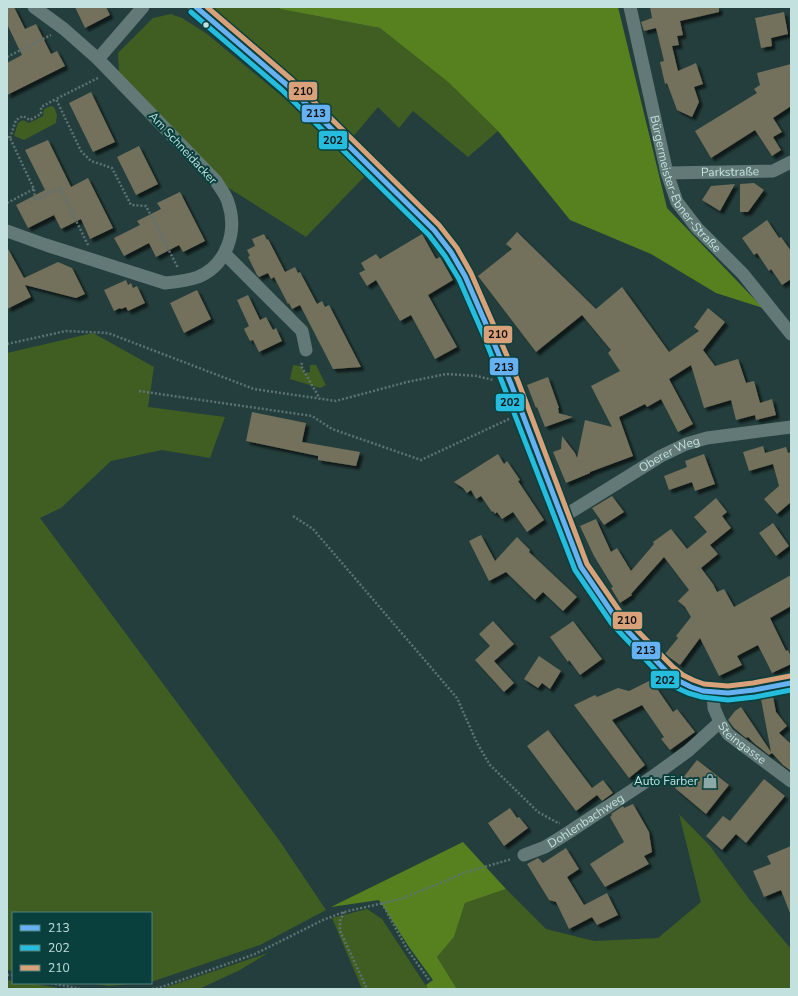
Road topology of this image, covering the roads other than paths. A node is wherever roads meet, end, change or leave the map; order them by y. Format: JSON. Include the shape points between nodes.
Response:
{"nodes":[{"id":1,"x":34,"y":7,"type":"edge"},
{"id":2,"x":143,"y":7,"type":"edge"},
{"id":3,"x":196,"y":7,"type":"edge"},
{"id":4,"x":630,"y":7,"type":"edge"},
{"id":5,"x":98,"y":59,"type":"junction"},
{"id":6,"x":791,"y":162,"type":"edge"},
{"id":7,"x":667,"y":173,"type":"junction"},
{"id":8,"x":7,"y":231,"type":"edge"},
{"id":9,"x":225,"y":254,"type":"junction"},
{"id":10,"x":791,"y":334,"type":"edge"},
{"id":11,"x":306,"y":350,"type":"road end"},
{"id":12,"x":791,"y":427,"type":"edge"},
{"id":13,"x":561,"y":518,"type":"junction"},
{"id":14,"x":791,"y":683,"type":"edge"},
{"id":15,"x":713,"y":692,"type":"junction"},
{"id":16,"x":720,"y":722,"type":"junction"},
{"id":17,"x":791,"y":780,"type":"edge"},
{"id":18,"x":524,"y":855,"type":"road end"}],
"edges":[{"from":1,"to":5,"type":"street","name":"Am Schneidacker"},
{"from":2,"to":5,"type":"street"},
{"from":3,"to":13,"type":"street","via":[[287,85],[434,230],[452,252],[465,276],[511,384]]},
{"from":4,"to":7,"type":"street","name":"Bürgermeister-Ebner-Straße"},
{"from":5,"to":9,"type":"street","name":"Am Schneidacker","via":[[216,181],[228,202],[232,224],[231,239]]},
{"from":6,"to":7,"type":"street","name":"Parkstraße","via":[[773,171]]},
{"from":7,"to":10,"type":"street","name":"Bürgermeister-Ebner-Straße","via":[[677,202],[697,228],[743,274]]},
{"from":8,"to":9,"type":"street","name":"Am Schneidacker","via":[[165,283],[185,281],[199,276],[213,267]]},
{"from":9,"to":11,"type":"street","via":[[302,331]]},
{"from":12,"to":13,"type":"street","name":"Oberer Weg","via":[[707,438],[686,444],[661,456]]},
{"from":13,"to":15,"type":"street","via":[[581,567],[623,627],[680,682],[692,688]]},
{"from":14,"to":15,"type":"street","via":[[740,692]]},
{"from":15,"to":16,"type":"street","name":"Steingasse","via":[[714,708]]},
{"from":16,"to":17,"type":"street","name":"Steingasse","via":[[728,734]]},
{"from":16,"to":18,"type":"street","name":"Dohlenbachweg","via":[[688,751],[648,780],[544,847]]}]}
